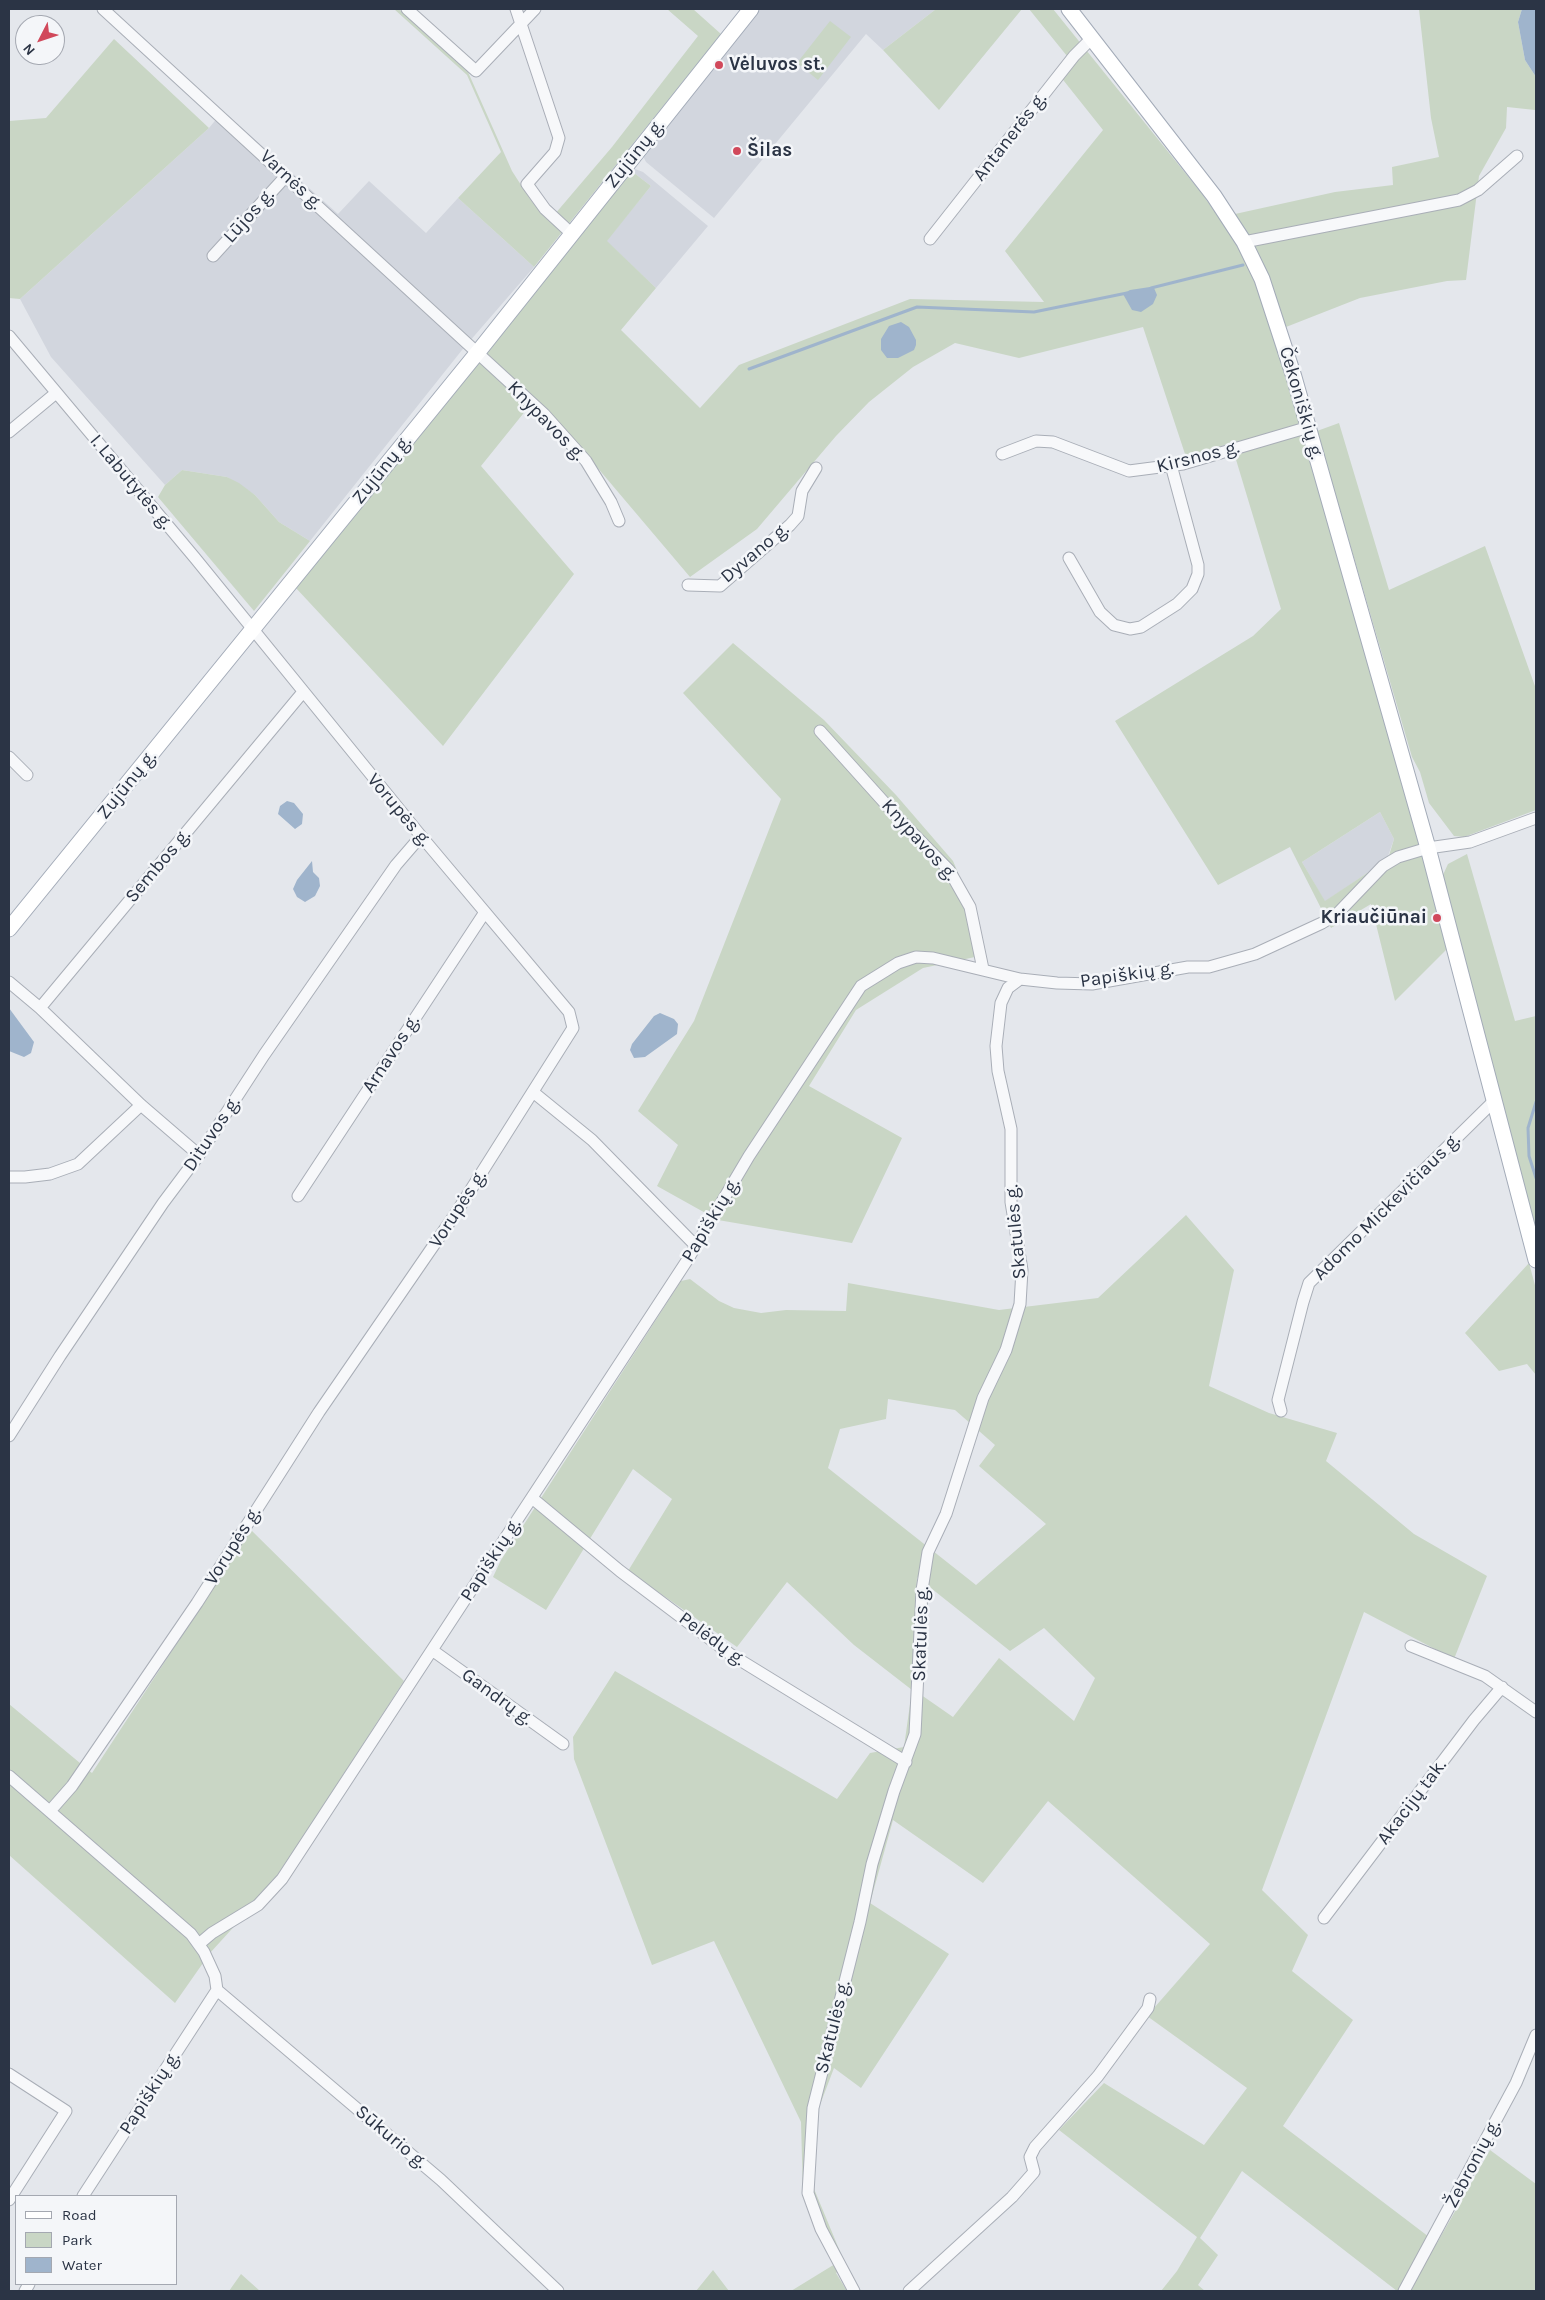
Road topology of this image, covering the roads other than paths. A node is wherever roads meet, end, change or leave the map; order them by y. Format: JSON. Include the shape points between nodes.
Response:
{"nodes":[{"id":1,"x":103,"y":9,"type":"edge"},
{"id":2,"x":407,"y":9,"type":"edge"},
{"id":3,"x":516,"y":9,"type":"edge"},
{"id":4,"x":535,"y":9,"type":"edge"},
{"id":5,"x":751,"y":9,"type":"edge"},
{"id":6,"x":1069,"y":9,"type":"edge"},
{"id":7,"x":521,"y":23,"type":"junction"},
{"id":8,"x":1092,"y":38,"type":"junction"},
{"id":9,"x":1517,"y":156,"type":"dead end"},
{"id":10,"x":286,"y":176,"type":"junction"},
{"id":11,"x":572,"y":234,"type":"junction"},
{"id":12,"x":930,"y":239,"type":"dead end"},
{"id":13,"x":1244,"y":242,"type":"junction"},
{"id":14,"x":213,"y":256,"type":"dead end"},
{"id":15,"x":9,"y":336,"type":"edge"},
{"id":16,"x":478,"y":352,"type":"junction"},
{"id":17,"x":56,"y":393,"type":"junction"},
{"id":18,"x":1309,"y":427,"type":"junction"},
{"id":19,"x":9,"y":432,"type":"edge"},
{"id":20,"x":1002,"y":454,"type":"dead end"},
{"id":21,"x":1171,"y":465,"type":"junction"},
{"id":22,"x":816,"y":468,"type":"dead end"},
{"id":23,"x":619,"y":521,"type":"dead end"},
{"id":24,"x":1069,"y":558,"type":"dead end"},
{"id":25,"x":688,"y":586,"type":"dead end"},
{"id":26,"x":252,"y":630,"type":"junction"},
{"id":27,"x":303,"y":692,"type":"junction"},
{"id":28,"x":820,"y":731,"type":"dead end"},
{"id":29,"x":9,"y":757,"type":"edge"},
{"id":30,"x":27,"y":775,"type":"dead end"},
{"id":31,"x":1536,"y":818,"type":"edge"},
{"id":32,"x":421,"y":836,"type":"junction"},
{"id":33,"x":1428,"y":848,"type":"junction"},
{"id":34,"x":485,"y":912,"type":"junction"},
{"id":35,"x":9,"y":929,"type":"edge"},
{"id":36,"x":983,"y":969,"type":"junction"},
{"id":37,"x":1020,"y":979,"type":"junction"},
{"id":38,"x":9,"y":982,"type":"edge"},
{"id":39,"x":40,"y":1008,"type":"junction"},
{"id":40,"x":533,"y":1092,"type":"junction"},
{"id":41,"x":1494,"y":1101,"type":"junction"},
{"id":42,"x":140,"y":1105,"type":"junction"},
{"id":43,"x":199,"y":1155,"type":"junction"},
{"id":44,"x":9,"y":1176,"type":"edge"},
{"id":45,"x":298,"y":1196,"type":"dead end"},
{"id":46,"x":695,"y":1245,"type":"junction"},
{"id":47,"x":1536,"y":1260,"type":"edge"},
{"id":48,"x":1281,"y":1411,"type":"dead end"},
{"id":49,"x":9,"y":1436,"type":"edge"},
{"id":50,"x":532,"y":1498,"type":"junction"},
{"id":51,"x":1410,"y":1646,"type":"dead end"},
{"id":52,"x":432,"y":1650,"type":"junction"},
{"id":53,"x":1502,"y":1687,"type":"junction"},
{"id":54,"x":1536,"y":1712,"type":"edge"},
{"id":55,"x":563,"y":1744,"type":"dead end"},
{"id":56,"x":906,"y":1762,"type":"junction"},
{"id":57,"x":9,"y":1776,"type":"edge"},
{"id":58,"x":50,"y":1811,"type":"junction"},
{"id":59,"x":1324,"y":1918,"type":"dead end"},
{"id":60,"x":199,"y":1944,"type":"junction"},
{"id":61,"x":217,"y":1990,"type":"junction"},
{"id":62,"x":1150,"y":1999,"type":"dead end"},
{"id":63,"x":1536,"y":2035,"type":"edge"},
{"id":64,"x":9,"y":2074,"type":"edge"},
{"id":65,"x":84,"y":2195,"type":"edge"},
{"id":66,"x":9,"y":2200,"type":"edge"},
{"id":67,"x":558,"y":2291,"type":"edge"},
{"id":68,"x":854,"y":2291,"type":"edge"},
{"id":69,"x":909,"y":2291,"type":"edge"},
{"id":70,"x":1404,"y":2291,"type":"edge"}],
"edges":[{"from":1,"to":10,"type":"street","name":"Varnės g."},
{"from":2,"to":7,"type":"street","via":[[476,71]]},
{"from":3,"to":7,"type":"street"},
{"from":4,"to":7,"type":"street"},
{"from":5,"to":11,"type":"main road","name":"Zujūnų g."},
{"from":6,"to":8,"type":"main road","name":"Čekoniškių g."},
{"from":7,"to":11,"type":"street","via":[[559,138],[554,152],[527,184],[545,209]]},
{"from":8,"to":12,"type":"street","name":"Antanerės g.","via":[[1074,56]]},
{"from":8,"to":13,"type":"main road","name":"Čekoniškių g.","via":[[1191,166]]},
{"from":9,"to":13,"type":"street","via":[[1478,190],[1459,200]]},
{"from":10,"to":14,"type":"street","name":"Lūjos g."},
{"from":10,"to":16,"type":"street","name":"Varnės g."},
{"from":11,"to":16,"type":"main road","name":"Zujūnų g."},
{"from":13,"to":18,"type":"main road","name":"Čekoniškių g.","via":[[1276,318]]},
{"from":15,"to":17,"type":"street","name":"I. Labutytės g."},
{"from":16,"to":23,"type":"street","name":"Knypavos g.","via":[[568,439],[612,502]]},
{"from":16,"to":26,"type":"main road","name":"Zujūnų g."},
{"from":17,"to":19,"type":"street"},
{"from":17,"to":26,"type":"street","name":"I. Labutytės g."},
{"from":18,"to":21,"type":"street","name":"Kirsnos g."},
{"from":18,"to":33,"type":"main road","name":"Čekoniškių g."},
{"from":20,"to":21,"type":"street","name":"Kirsnos g.","via":[[1036,441],[1052,442],[1129,471]]},
{"from":21,"to":24,"type":"street","via":[[1198,565],[1192,589],[1177,604],[1141,627],[1130,629],[1114,625],[1100,612]]},
{"from":22,"to":25,"type":"street","name":"Dyvano g.","via":[[802,491],[798,516],[790,525],[720,586]]},
{"from":26,"to":27,"type":"street","name":"Vorupės g."},
{"from":26,"to":35,"type":"main road","name":"Zujūnų g."},
{"from":27,"to":32,"type":"street","name":"Vorupės g."},
{"from":27,"to":39,"type":"street","name":"Sembos g."},
{"from":28,"to":36,"type":"street","name":"Knypavos g.","via":[[950,870],[970,907]]},
{"from":29,"to":30,"type":"street"},
{"from":31,"to":33,"type":"street","name":"Papiškių g.","via":[[1470,842]]},
{"from":32,"to":34,"type":"street","name":"Vorupės g."},
{"from":32,"to":43,"type":"street","name":"Dituvos g.","via":[[396,865]]},
{"from":33,"to":37,"type":"street","name":"Papiškių g.","via":[[1383,866],[1337,914],[1255,954],[1208,966],[1092,984]]},
{"from":33,"to":41,"type":"main road"},
{"from":34,"to":40,"type":"street","name":"Vorupės g.","via":[[572,1017],[573,1028]]},
{"from":34,"to":45,"type":"street","name":"Arnavos g."},
{"from":36,"to":37,"type":"street","name":"Papiškių g."},
{"from":36,"to":46,"type":"street","name":"Papiškių g.","via":[[916,957],[898,963],[861,986],[749,1156]]},
{"from":37,"to":56,"type":"street","name":"Skatulės g.","via":[[1008,988],[1001,1003],[996,1046],[998,1071],[1011,1128],[1011,1202],[1022,1270],[1020,1304],[1006,1350],[983,1398],[946,1514],[928,1552],[922,1590],[915,1734]]},
{"from":38,"to":39,"type":"street"},
{"from":39,"to":42,"type":"street"},
{"from":40,"to":46,"type":"street","via":[[592,1140]]},
{"from":40,"to":58,"type":"street","name":"Vorupės g.","via":[[458,1210],[319,1412],[197,1603],[72,1786]]},
{"from":41,"to":47,"type":"main road"},
{"from":41,"to":48,"type":"street","name":"Adomo Mickevičiaus g.","via":[[1309,1284],[1278,1400]]},
{"from":42,"to":43,"type":"street"},
{"from":42,"to":44,"type":"street","via":[[78,1164],[50,1174],[25,1178]]},
{"from":43,"to":49,"type":"street","name":"Dituvos g.","via":[[163,1203]]},
{"from":46,"to":50,"type":"street","name":"Papiškių g."},
{"from":50,"to":52,"type":"street","name":"Papiškių g."},
{"from":50,"to":56,"type":"street","name":"Pelėdų g.","via":[[620,1571],[730,1654]]},
{"from":51,"to":53,"type":"street","via":[[1485,1676]]},
{"from":52,"to":55,"type":"street","name":"Gandrų g."},
{"from":52,"to":60,"type":"street","name":"Papiškių g.","via":[[282,1879],[258,1905],[212,1932]]},
{"from":53,"to":54,"type":"street"},
{"from":53,"to":59,"type":"street","name":"Akacijų tak."},
{"from":56,"to":68,"type":"street","name":"Skatulės g.","via":[[872,1864],[813,2108],[808,2193],[821,2229]]},
{"from":57,"to":58,"type":"street"},
{"from":58,"to":60,"type":"street"},
{"from":60,"to":61,"type":"street","via":[[215,1976]]},
{"from":61,"to":65,"type":"street","name":"Papiškių g."},
{"from":61,"to":67,"type":"street","name":"Sūkurio g.","via":[[441,2180]]},
{"from":62,"to":69,"type":"street","via":[[1148,2008],[1098,2076],[1035,2146],[1030,2157],[1034,2172],[1012,2197]]},
{"from":63,"to":70,"type":"street","name":"Žebronių g.","via":[[1516,2083]]},
{"from":64,"to":66,"type":"street","via":[[66,2111]]}]}
